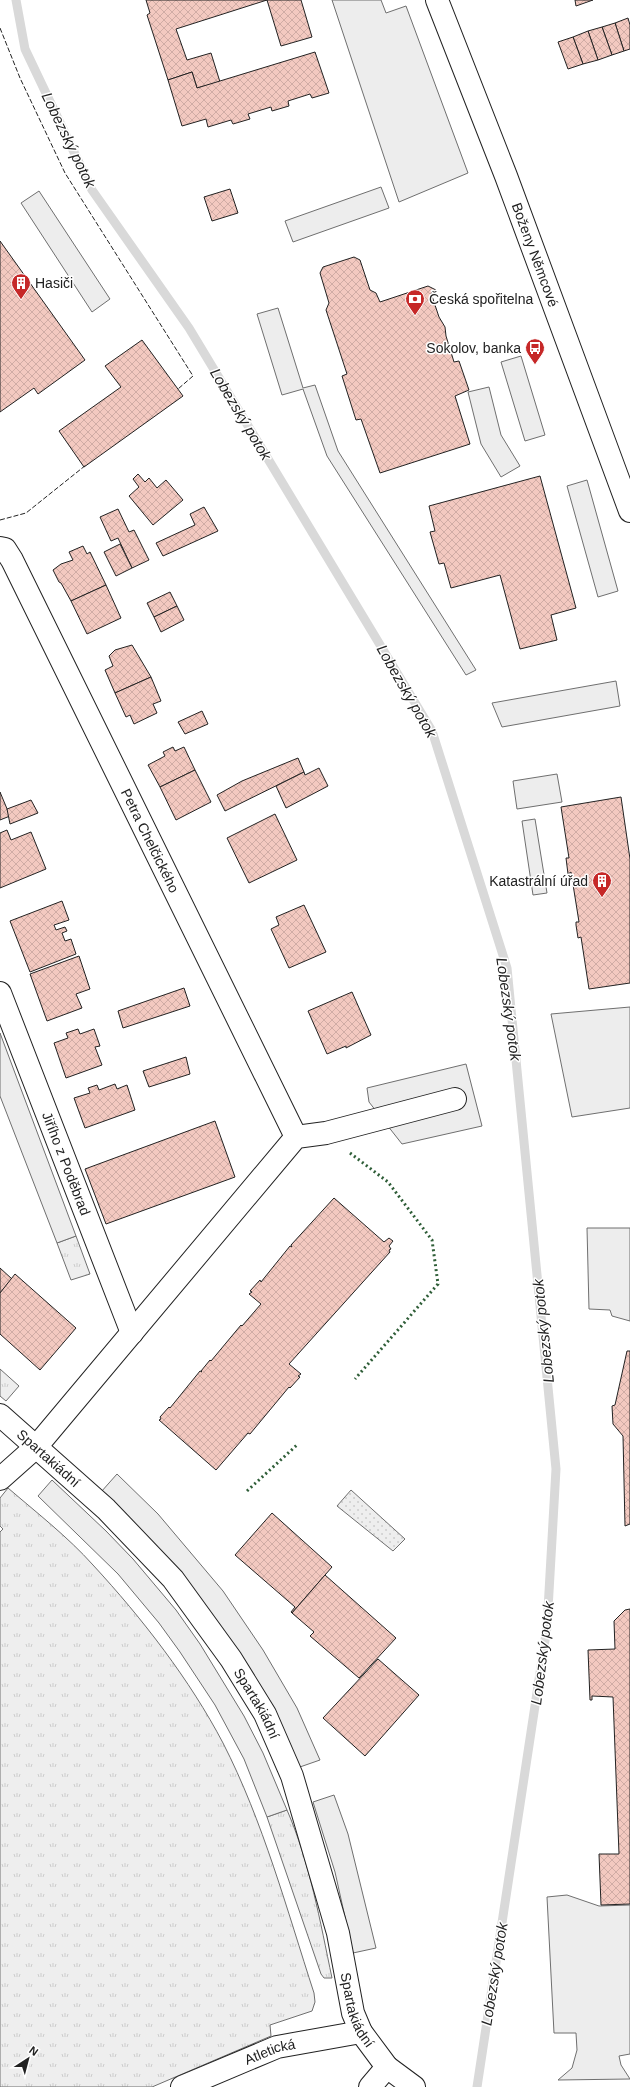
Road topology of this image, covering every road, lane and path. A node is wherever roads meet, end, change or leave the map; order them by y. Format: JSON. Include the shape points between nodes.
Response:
{"nodes":[{"id":1,"x":436,"y":0,"type":"edge"},
{"id":2,"x":630,"y":511,"type":"edge"},
{"id":3,"x":0,"y":548,"type":"edge"},
{"id":4,"x":0,"y":993,"type":"edge"},
{"id":5,"x":456,"y":1099,"type":"dead end"},
{"id":6,"x":296,"y":1137,"type":"junction"},
{"id":7,"x":132,"y":1333,"type":"junction"},
{"id":8,"x":0,"y":1414,"type":"edge"},
{"id":9,"x":36,"y":1447,"type":"junction"},
{"id":10,"x":0,"y":1479,"type":"edge"},
{"id":11,"x":361,"y":2032,"type":"junction"},
{"id":12,"x":387,"y":2067,"type":"junction"},
{"id":13,"x":182,"y":2087,"type":"edge"},
{"id":14,"x":370,"y":2087,"type":"edge"},
{"id":15,"x":414,"y":2087,"type":"edge"}],
"edges":[{"from":1,"to":2,"type":"street","name":"Boženy Němcové","via":[[506,176]]},
{"from":3,"to":6,"type":"street","name":"Petra Chelčického","via":[[5,549],[12,560]]},
{"from":4,"to":7,"type":"street","name":"Jiřího z Poděbrad"},
{"from":5,"to":6,"type":"street","via":[[326,1133]]},
{"from":6,"to":7,"type":"street"},
{"from":7,"to":9,"type":"street"},
{"from":8,"to":9,"type":"street","name":"Spartakiádní"},
{"from":9,"to":10,"type":"street"},
{"from":9,"to":11,"type":"street","name":"Spartakiádní","via":[[106,1509],[172,1579],[231,1659],[265,1714],[292,1776],[338,1933],[353,2013]]},
{"from":11,"to":12,"type":"street","name":"Spartakiádní"},
{"from":11,"to":13,"type":"street","name":"Atletická","via":[[277,2047]]},
{"from":12,"to":14,"type":"street"},
{"from":12,"to":15,"type":"street","name":"Spartakiádní"}]}
